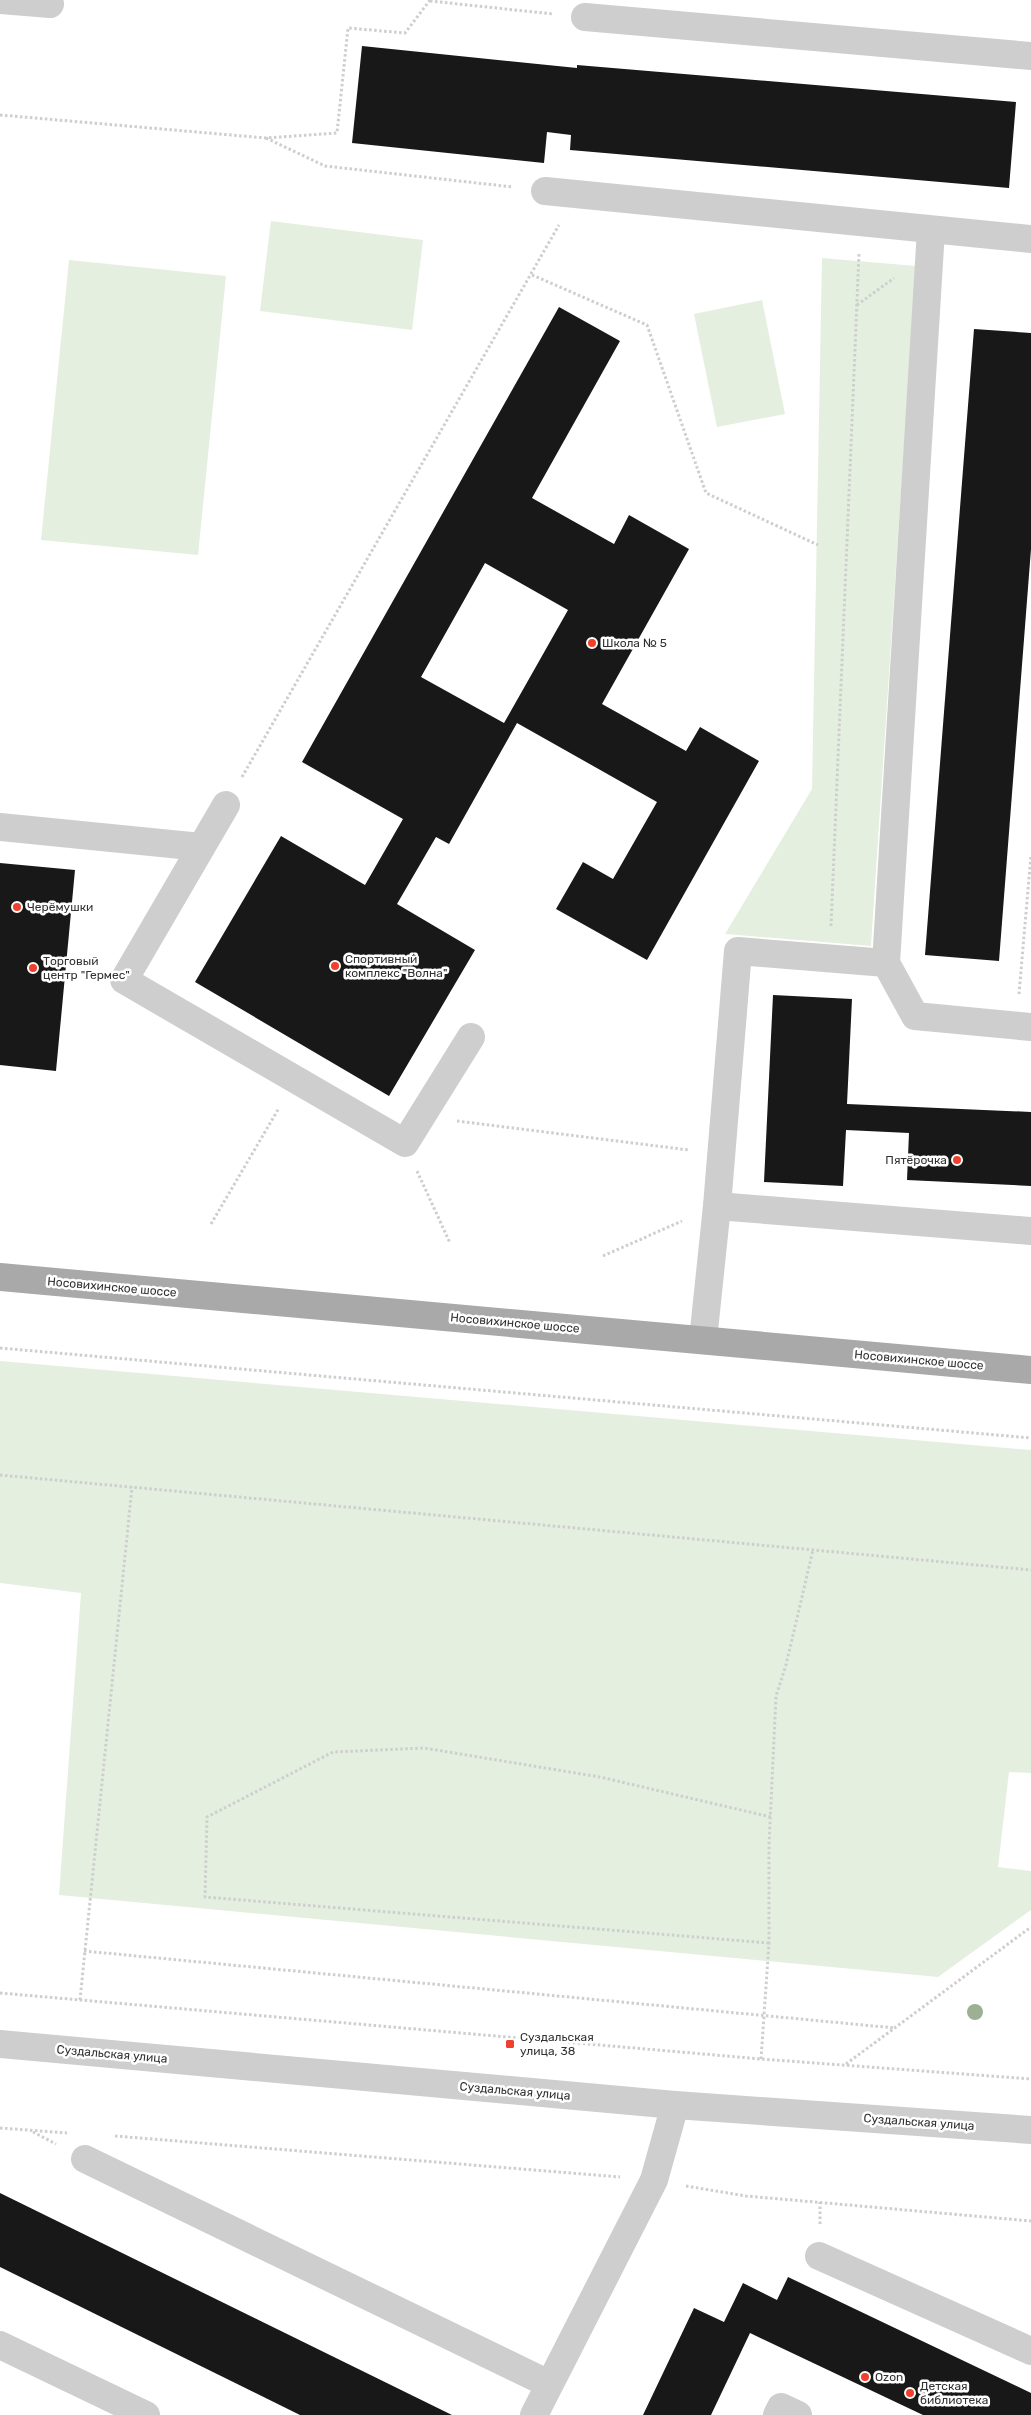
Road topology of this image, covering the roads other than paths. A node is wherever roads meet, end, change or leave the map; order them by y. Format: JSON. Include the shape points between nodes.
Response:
{"nodes":[{"id":1,"x":0,"y":0,"type":"edge"},
{"id":2,"x":50,"y":4,"type":"dead end"},
{"id":3,"x":585,"y":17,"type":"road end"},
{"id":4,"x":1031,"y":56,"type":"edge"},
{"id":5,"x":545,"y":191,"type":"road end"},
{"id":6,"x":931,"y":230,"type":"junction"},
{"id":7,"x":1031,"y":239,"type":"edge"},
{"id":8,"x":226,"y":805,"type":"road end"},
{"id":9,"x":0,"y":827,"type":"edge"},
{"id":10,"x":201,"y":847,"type":"junction"},
{"id":11,"x":886,"y":963,"type":"junction"},
{"id":12,"x":1024,"y":1026,"type":"edge"},
{"id":13,"x":471,"y":1038,"type":"dead end"},
{"id":14,"x":717,"y":1206,"type":"junction"},
{"id":15,"x":1031,"y":1231,"type":"edge"},
{"id":16,"x":0,"y":1277,"type":"edge"},
{"id":17,"x":703,"y":1340,"type":"junction"},
{"id":18,"x":1031,"y":1370,"type":"edge"},
{"id":19,"x":0,"y":2044,"type":"edge"},
{"id":20,"x":675,"y":2105,"type":"junction"},
{"id":21,"x":1031,"y":2130,"type":"edge"},
{"id":22,"x":85,"y":2159,"type":"dead end"},
{"id":23,"x":819,"y":2256,"type":"dead end"},
{"id":24,"x":0,"y":2345,"type":"edge"},
{"id":25,"x":1031,"y":2351,"type":"edge"},
{"id":26,"x":549,"y":2384,"type":"junction"},
{"id":27,"x":146,"y":2415,"type":"edge"},
{"id":28,"x":534,"y":2415,"type":"edge"},
{"id":29,"x":778,"y":2415,"type":"edge"},
{"id":30,"x":798,"y":2415,"type":"edge"}],
"edges":[{"from":1,"to":2,"type":"street"},
{"from":3,"to":4,"type":"street"},
{"from":5,"to":6,"type":"street"},
{"from":6,"to":7,"type":"street"},
{"from":6,"to":11,"type":"street"},
{"from":8,"to":10,"type":"street"},
{"from":9,"to":10,"type":"street"},
{"from":10,"to":13,"type":"street","via":[[124,980],[405,1142]]},
{"from":11,"to":12,"type":"street","via":[[915,1016]]},
{"from":11,"to":14,"type":"street","via":[[738,951]]},
{"from":14,"to":15,"type":"street"},
{"from":14,"to":17,"type":"street"},
{"from":16,"to":17,"type":"main road","name":"Носовихинское шоссе"},
{"from":17,"to":18,"type":"main road","name":"Носовихинское шоссе"},
{"from":19,"to":20,"type":"street","name":"Суздальская улица"},
{"from":20,"to":21,"type":"street","name":"Суздальская улица"},
{"from":20,"to":26,"type":"street","via":[[654,2180]]},
{"from":22,"to":26,"type":"street"},
{"from":23,"to":25,"type":"street"},
{"from":24,"to":27,"type":"street"},
{"from":26,"to":28,"type":"street"},
{"from":29,"to":30,"type":"street","via":[[781,2407]]}]}
